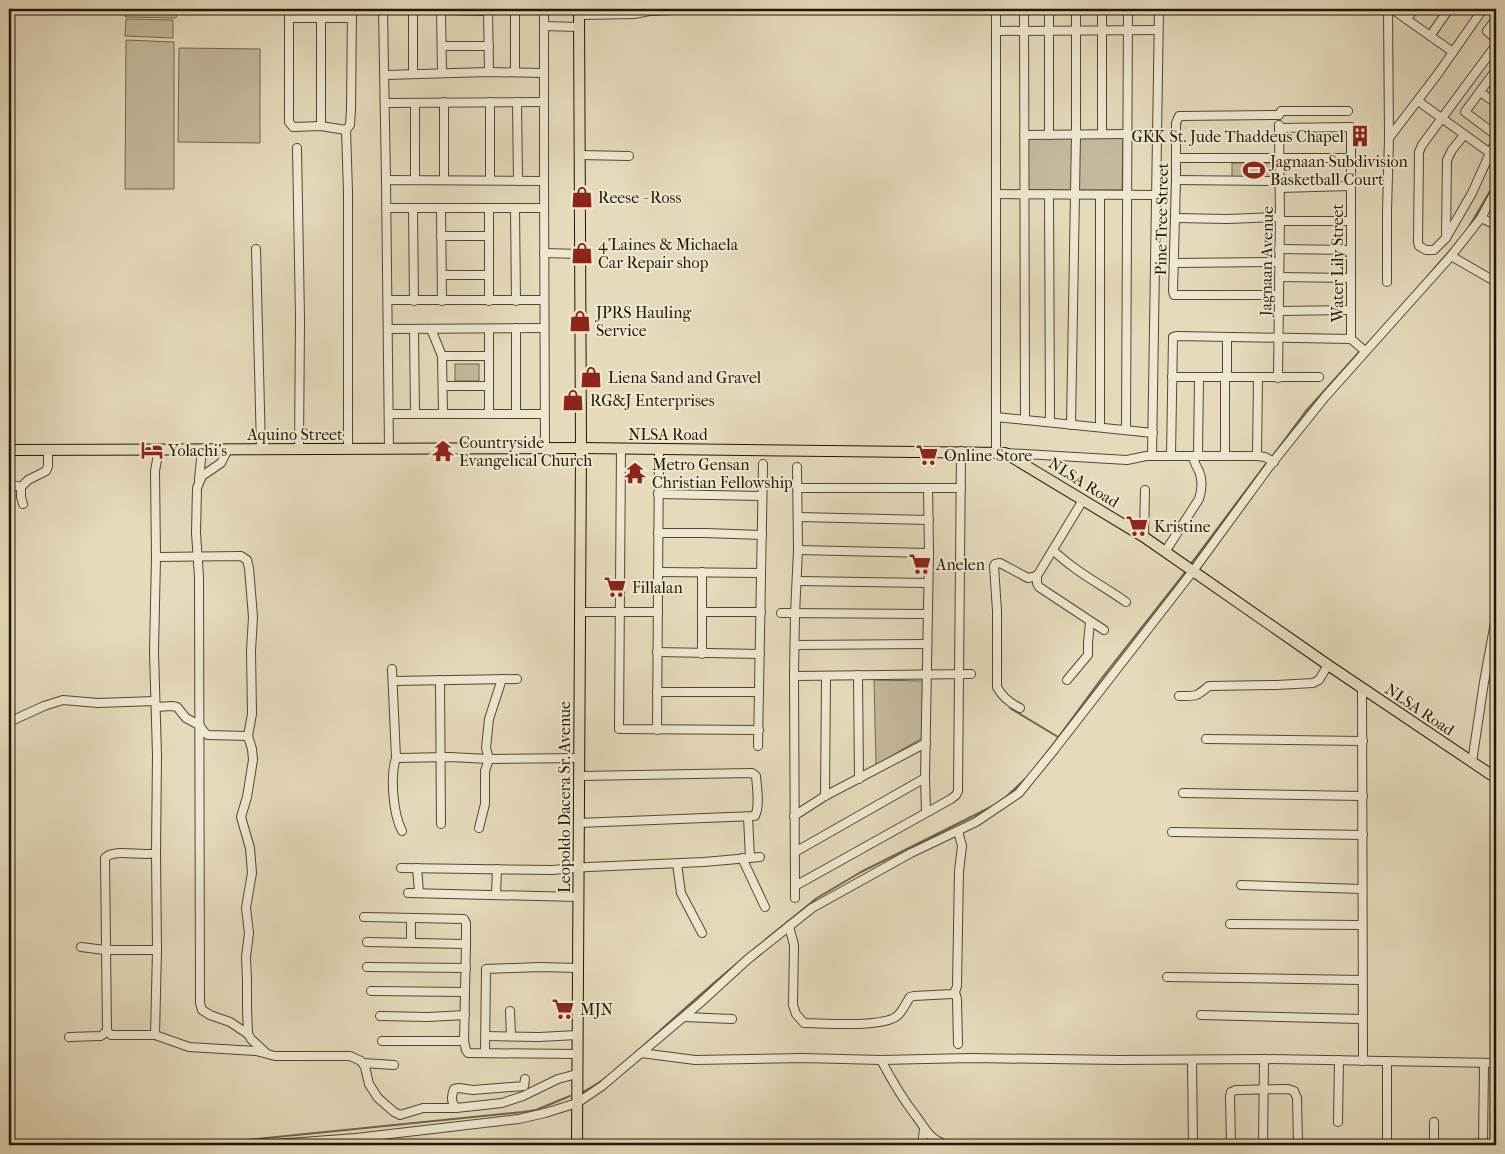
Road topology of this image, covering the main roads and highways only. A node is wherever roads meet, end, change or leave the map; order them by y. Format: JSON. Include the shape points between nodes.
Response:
{"nodes":[{"id":1,"x":579,"y":12,"type":"edge"},
{"id":2,"x":581,"y":448,"type":"junction"},
{"id":3,"x":9,"y":450,"type":"edge"},
{"id":4,"x":1496,"y":778,"type":"edge"},
{"id":5,"x":577,"y":1145,"type":"edge"}],
"edges":[{"from":1,"to":2,"type":"main road","name":"Leopoldo Dacera Sr. Avenue"},
{"from":2,"to":3,"type":"main road","name":"Aquino Street"},
{"from":2,"to":4,"type":"main road","name":"NLSA Road","via":[[1001,452],[1144,536]]},
{"from":2,"to":5,"type":"main road","name":"Leopoldo Dacera Sr. Avenue"}]}
